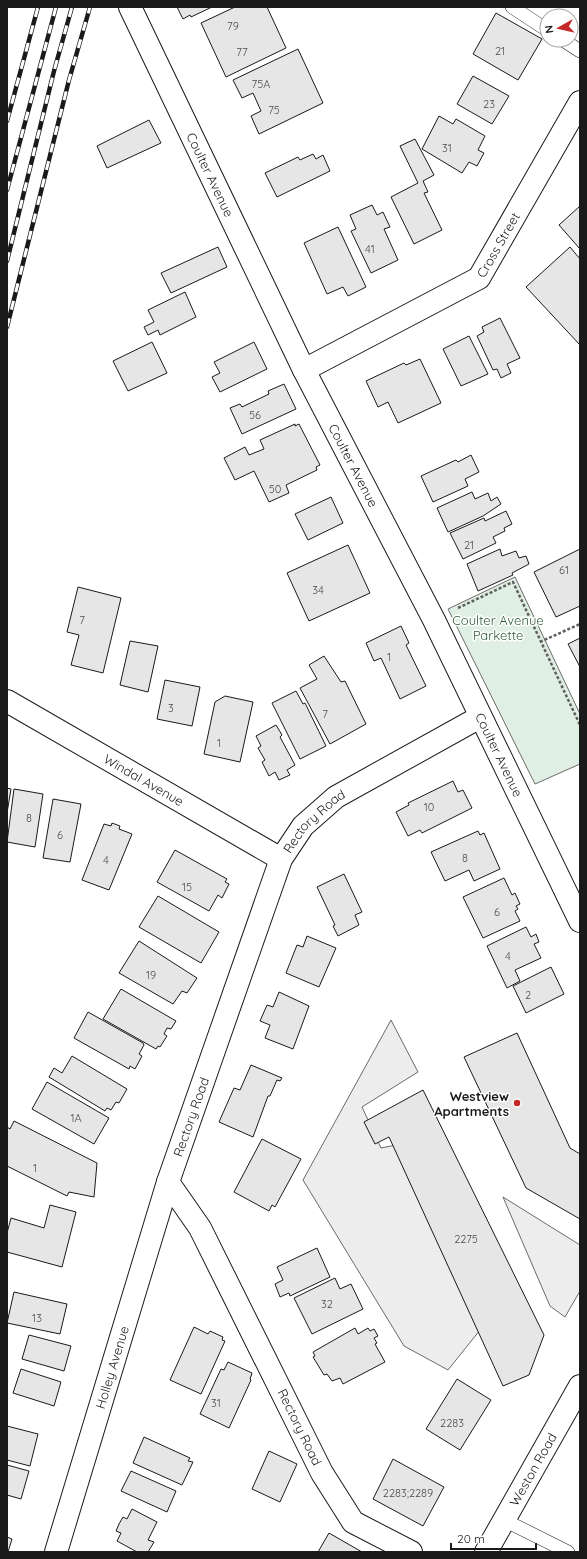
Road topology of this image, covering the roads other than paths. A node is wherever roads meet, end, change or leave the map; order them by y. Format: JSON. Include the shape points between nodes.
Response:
{"nodes":[{"id":1,"x":130,"y":7,"type":"edge"},
{"id":2,"x":512,"y":7,"type":"edge"},
{"id":3,"x":539,"y":25,"type":"edge"},
{"id":4,"x":580,"y":102,"type":"edge"},
{"id":5,"x":304,"y":370,"type":"junction"},
{"id":6,"x":7,"y":701,"type":"edge"},
{"id":7,"x":480,"y":717,"type":"junction"},
{"id":8,"x":281,"y":859,"type":"junction"},
{"id":9,"x":580,"y":921,"type":"edge"},
{"id":10,"x":168,"y":1182,"type":"junction"},
{"id":11,"x":580,"y":1386,"type":"edge"},
{"id":12,"x":504,"y":1520,"type":"junction"},
{"id":13,"x":56,"y":1552,"type":"edge"},
{"id":14,"x":411,"y":1552,"type":"edge"},
{"id":15,"x":486,"y":1552,"type":"edge"},
{"id":16,"x":568,"y":1552,"type":"edge"}],
"edges":[{"from":1,"to":5,"type":"street","name":"Coulter Avenue"},
{"from":2,"to":3,"type":"lane"},
{"from":4,"to":5,"type":"street","name":"Cross Street","via":[[479,278]]},
{"from":5,"to":7,"type":"street","name":"Coulter Avenue","via":[[434,620]]},
{"from":6,"to":8,"type":"street","name":"Windal Avenue"},
{"from":7,"to":8,"type":"street","name":"Rectory Road","via":[[336,797],[303,826]]},
{"from":7,"to":9,"type":"street","name":"Coulter Avenue"},
{"from":8,"to":10,"type":"street","name":"Rectory Road"},
{"from":10,"to":13,"type":"street","name":"Holley Avenue"},
{"from":10,"to":14,"type":"street","name":"Rectory Road","via":[[200,1228],[322,1473],[353,1522]]},
{"from":11,"to":12,"type":"street","name":"Weston Road"},
{"from":12,"to":15,"type":"street","name":"Weston Road"},
{"from":12,"to":16,"type":"lane"}]}
